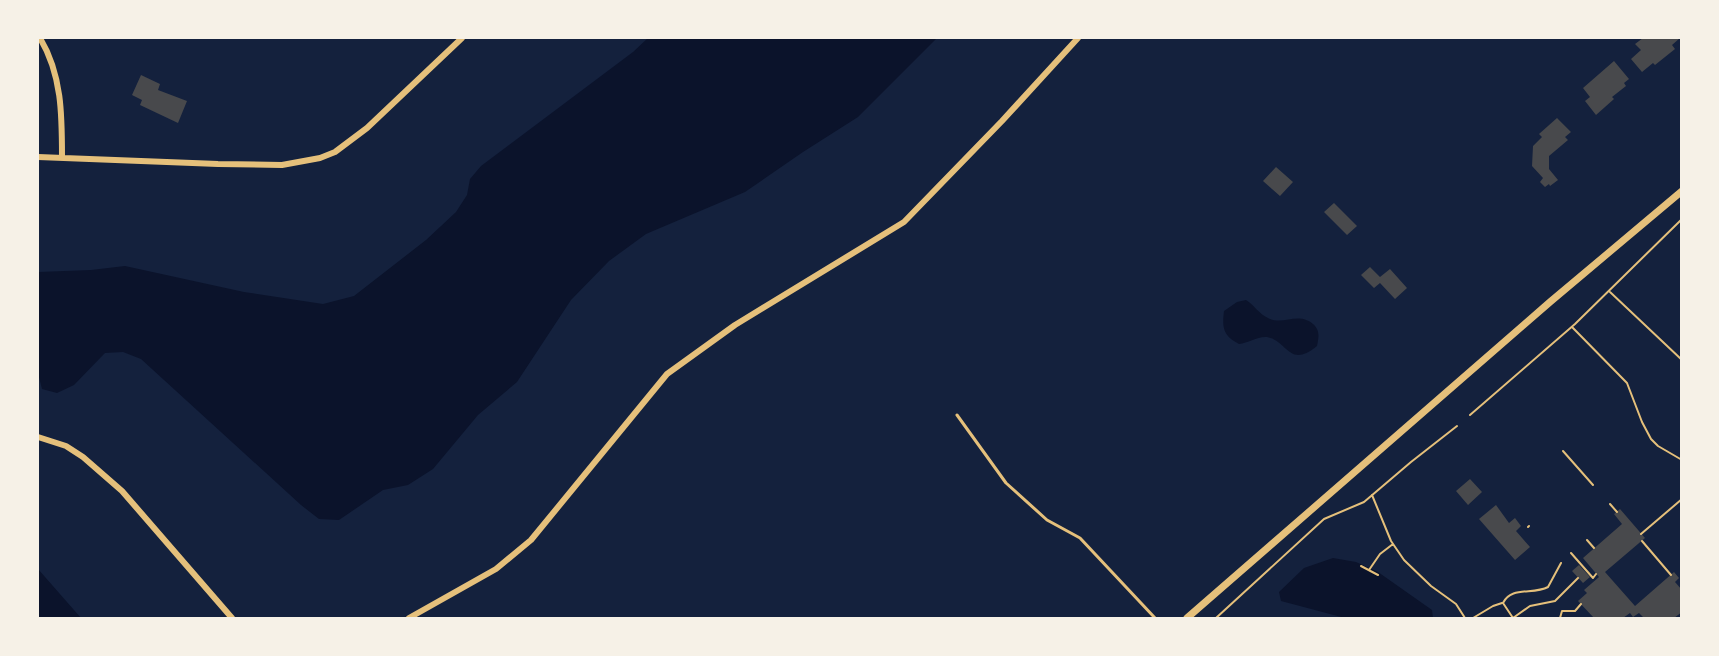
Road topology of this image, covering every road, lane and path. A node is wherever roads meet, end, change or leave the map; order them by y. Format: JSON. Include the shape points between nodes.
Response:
{"nodes":[{"id":1,"x":40,"y":38,"type":"edge"},
{"id":2,"x":462,"y":38,"type":"edge"},
{"id":3,"x":1078,"y":38,"type":"edge"},
{"id":4,"x":38,"y":157,"type":"edge"},
{"id":5,"x":62,"y":157,"type":"junction"},
{"id":6,"x":1682,"y":190,"type":"edge"},
{"id":7,"x":1682,"y":219,"type":"edge"},
{"id":8,"x":1610,"y":292,"type":"junction"},
{"id":9,"x":1572,"y":327,"type":"junction"},
{"id":10,"x":1682,"y":360,"type":"edge"},
{"id":11,"x":957,"y":415,"type":"dead end"},
{"id":12,"x":1470,"y":415,"type":"dead end"},
{"id":13,"x":1457,"y":426,"type":"dead end"},
{"id":14,"x":38,"y":437,"type":"edge"},
{"id":15,"x":1565,"y":452,"type":"dead end"},
{"id":16,"x":1682,"y":460,"type":"edge"},
{"id":17,"x":1592,"y":483,"type":"dead end"},
{"id":18,"x":1372,"y":495,"type":"junction"},
{"id":19,"x":1682,"y":500,"type":"edge"},
{"id":20,"x":1610,"y":504,"type":"dead end"},
{"id":21,"x":1617,"y":512,"type":"dead end"},
{"id":22,"x":1641,"y":534,"type":"dead end"},
{"id":23,"x":1587,"y":540,"type":"dead end"},
{"id":24,"x":1642,"y":541,"type":"dead end"},
{"id":25,"x":1393,"y":544,"type":"junction"},
{"id":26,"x":1594,"y":548,"type":"dead end"},
{"id":27,"x":1571,"y":553,"type":"dead end"},
{"id":28,"x":1561,"y":563,"type":"dead end"},
{"id":29,"x":1361,"y":566,"type":"dead end"},
{"id":30,"x":1369,"y":570,"type":"junction"},
{"id":31,"x":1596,"y":574,"type":"dead end"},
{"id":32,"x":1378,"y":575,"type":"dead end"},
{"id":33,"x":1671,"y":575,"type":"dead end"},
{"id":34,"x":1578,"y":578,"type":"dead end"},
{"id":35,"x":1503,"y":603,"type":"junction"},
{"id":36,"x":1581,"y":604,"type":"dead end"},
{"id":37,"x":232,"y":618,"type":"edge"},
{"id":38,"x":410,"y":618,"type":"edge"},
{"id":39,"x":1155,"y":618,"type":"edge"},
{"id":40,"x":1187,"y":618,"type":"edge"},
{"id":41,"x":1216,"y":618,"type":"edge"},
{"id":42,"x":1465,"y":618,"type":"edge"},
{"id":43,"x":1473,"y":618,"type":"edge"},
{"id":44,"x":1560,"y":618,"type":"edge"}],
"edges":[{"from":1,"to":5,"type":"street","via":[[59,84]]},
{"from":2,"to":5,"type":"street","via":[[367,128],[320,159],[271,165]]},
{"from":3,"to":38,"type":"street","via":[[904,222],[735,325],[667,374],[531,540],[496,568]]},
{"from":4,"to":5,"type":"street"},
{"from":6,"to":40,"type":"street"},
{"from":7,"to":8,"type":"path"},
{"from":8,"to":9,"type":"path"},
{"from":8,"to":10,"type":"path"},
{"from":9,"to":12,"type":"path"},
{"from":9,"to":16,"type":"path","via":[[1627,383],[1651,439]]},
{"from":11,"to":39,"type":"lane","via":[[1006,483],[1047,520],[1080,538]]},
{"from":13,"to":18,"type":"path"},
{"from":14,"to":37,"type":"street","via":[[83,457],[122,491]]},
{"from":15,"to":17,"type":"path"},
{"from":18,"to":25,"type":"path"},
{"from":18,"to":41,"type":"path","via":[[1324,519]]},
{"from":19,"to":22,"type":"path"},
{"from":20,"to":21,"type":"path"},
{"from":23,"to":26,"type":"path"},
{"from":24,"to":33,"type":"path"},
{"from":25,"to":30,"type":"path"},
{"from":25,"to":42,"type":"path","via":[[1424,580],[1456,604]]},
{"from":27,"to":31,"type":"path","via":[[1593,578]]},
{"from":28,"to":35,"type":"path","via":[[1548,587],[1512,593]]},
{"from":29,"to":30,"type":"path"},
{"from":30,"to":32,"type":"path"},
{"from":34,"to":35,"type":"path","via":[[1556,601],[1530,606],[1513,618]]},
{"from":35,"to":43,"type":"path"},
{"from":36,"to":44,"type":"path","via":[[1575,611],[1562,611]]}]}
